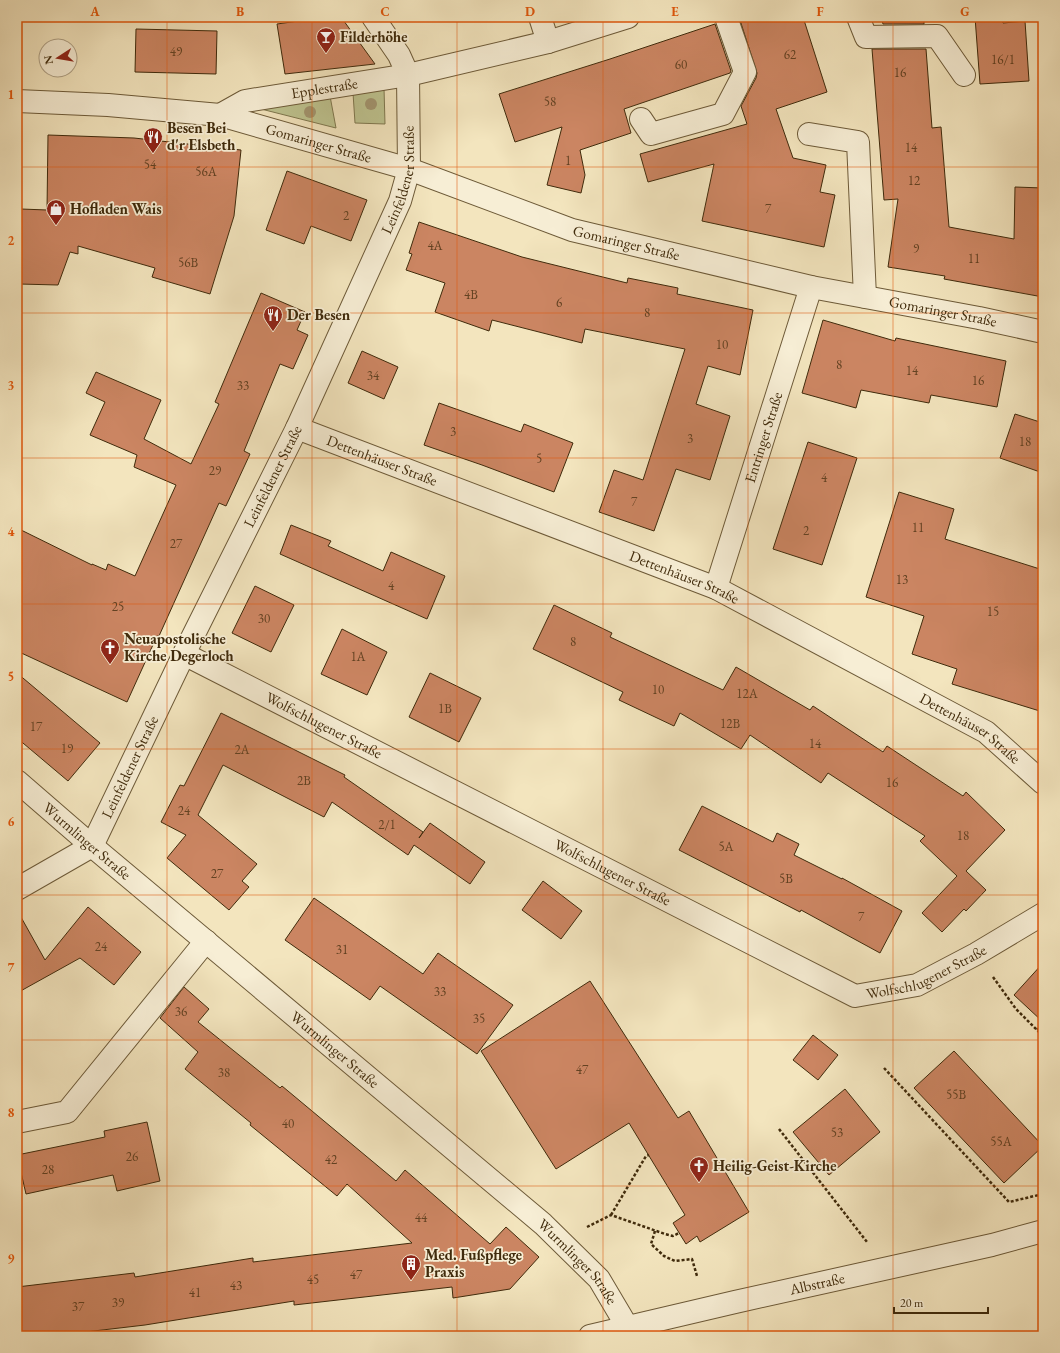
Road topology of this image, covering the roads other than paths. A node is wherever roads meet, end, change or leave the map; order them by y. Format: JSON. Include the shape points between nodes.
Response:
{"nodes":[{"id":1,"x":540,"y":17,"type":"edge"},
{"id":2,"x":628,"y":17,"type":"edge"},
{"id":3,"x":726,"y":17,"type":"edge"},
{"id":4,"x":858,"y":17,"type":"edge"},
{"id":5,"x":376,"y":18,"type":"edge"},
{"id":6,"x":548,"y":42,"type":"junction"},
{"id":7,"x":408,"y":75,"type":"junction"},
{"id":8,"x":964,"y":75,"type":"dead end"},
{"id":9,"x":17,"y":101,"type":"edge"},
{"id":10,"x":220,"y":115,"type":"junction"},
{"id":11,"x":641,"y":119,"type":"dead end"},
{"id":12,"x":809,"y":134,"type":"dead end"},
{"id":13,"x":409,"y":169,"type":"junction"},
{"id":14,"x":811,"y":287,"type":"junction"},
{"id":15,"x":865,"y":297,"type":"junction"},
{"id":16,"x":1043,"y":332,"type":"edge"},
{"id":17,"x":296,"y":428,"type":"junction"},
{"id":18,"x":716,"y":588,"type":"junction"},
{"id":19,"x":184,"y":654,"type":"junction"},
{"id":20,"x":17,"y":781,"type":"edge"},
{"id":21,"x":1043,"y":783,"type":"edge"},
{"id":22,"x":92,"y":846,"type":"junction"},
{"id":23,"x":17,"y":889,"type":"edge"},
{"id":24,"x":1043,"y":914,"type":"edge"},
{"id":25,"x":206,"y":942,"type":"junction"},
{"id":26,"x":17,"y":1122,"type":"edge"},
{"id":27,"x":1043,"y":1231,"type":"edge"},
{"id":28,"x":629,"y":1332,"type":"edge"},
{"id":29,"x":590,"y":1336,"type":"edge"}],
"edges":[{"from":1,"to":6,"type":"street"},
{"from":2,"to":6,"type":"street","name":"Epplestraße"},
{"from":3,"to":11,"type":"street","via":[[745,72],[723,114],[651,134]]},
{"from":4,"to":8,"type":"street","via":[[866,37],[937,36]]},
{"from":5,"to":7,"type":"street","name":"Leinfeldener Straße"},
{"from":6,"to":7,"type":"street","name":"Epplestraße"},
{"from":7,"to":10,"type":"street","name":"Epplestraße","via":[[245,101]]},
{"from":7,"to":13,"type":"street","name":"Leinfeldener Straße"},
{"from":9,"to":10,"type":"street","via":[[108,105]]},
{"from":10,"to":13,"type":"street","name":"Gomaringer Straße"},
{"from":12,"to":15,"type":"street","via":[[858,142]]},
{"from":13,"to":14,"type":"street","name":"Gomaringer Straße","via":[[572,230]]},
{"from":13,"to":17,"type":"street","name":"Leinfeldener Straße","via":[[400,202]]},
{"from":14,"to":15,"type":"street","name":"Gomaringer Straße"},
{"from":14,"to":18,"type":"street","name":"Entringer Straße"},
{"from":15,"to":16,"type":"street","name":"Gomaringer Straße"},
{"from":17,"to":18,"type":"street","name":"Dettenhäuser Straße"},
{"from":17,"to":19,"type":"street","name":"Leinfeldener Straße"},
{"from":18,"to":21,"type":"street","name":"Dettenhäuser Straße","via":[[986,732]]},
{"from":19,"to":22,"type":"street","name":"Leinfeldener Straße"},
{"from":19,"to":24,"type":"street","name":"Wolfschlugener Straße","via":[[855,996],[917,985]]},
{"from":20,"to":22,"type":"street","name":"Wurmlinger Straße"},
{"from":22,"to":23,"type":"street"},
{"from":22,"to":25,"type":"street","name":"Wurmlinger Straße"},
{"from":25,"to":26,"type":"street","via":[[67,1112]]},
{"from":25,"to":28,"type":"street","name":"Wurmlinger Straße","via":[[543,1224],[599,1279]]},
{"from":27,"to":28,"type":"street","name":"Albstraße","via":[[992,1245],[734,1302]]},
{"from":28,"to":29,"type":"street","name":"Albstraße"}]}
